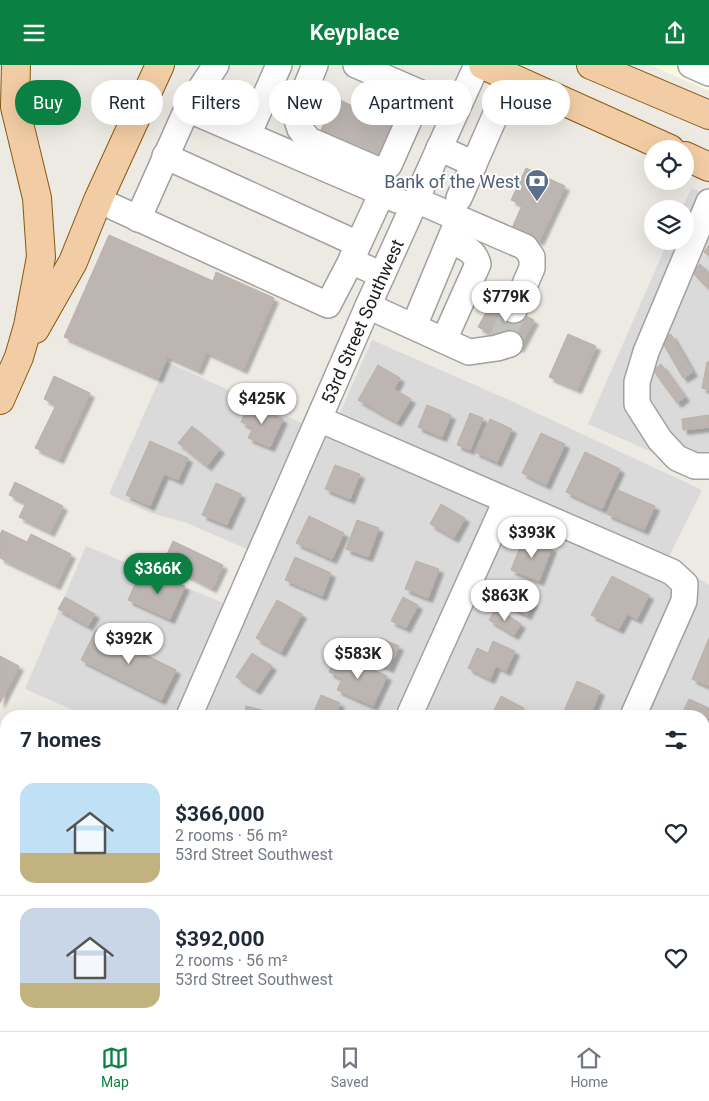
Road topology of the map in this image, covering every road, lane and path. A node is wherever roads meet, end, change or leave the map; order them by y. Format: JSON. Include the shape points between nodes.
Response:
{"nodes":[{"id":1,"x":16,"y":65,"type":"edge"},
{"id":2,"x":160,"y":65,"type":"edge"},
{"id":3,"x":216,"y":65,"type":"edge"},
{"id":4,"x":279,"y":65,"type":"edge"},
{"id":5,"x":315,"y":65,"type":"edge"},
{"id":6,"x":356,"y":65,"type":"edge"},
{"id":7,"x":476,"y":65,"type":"edge"},
{"id":8,"x":483,"y":65,"type":"edge"},
{"id":9,"x":691,"y":65,"type":"edge"},
{"id":10,"x":602,"y":67,"type":"edge"},
{"id":11,"x":709,"y":73,"type":"edge"},
{"id":12,"x":206,"y":80,"type":"edge"},
{"id":13,"x":391,"y":80,"type":"edge"},
{"id":14,"x":470,"y":80,"type":"edge"},
{"id":15,"x":709,"y":115,"type":"edge"},
{"id":16,"x":180,"y":125,"type":"edge"},
{"id":17,"x":225,"y":125,"type":"edge"},
{"id":18,"x":407,"y":125,"type":"edge"},
{"id":19,"x":450,"y":125,"type":"edge"},
{"id":20,"x":491,"y":125,"type":"edge"},
{"id":21,"x":248,"y":135,"type":"junction"},
{"id":22,"x":650,"y":140,"type":"edge"},
{"id":23,"x":439,"y":148,"type":"junction"},
{"id":24,"x":165,"y":156,"type":"junction"},
{"id":25,"x":694,"y":160,"type":"edge"},
{"id":26,"x":474,"y":164,"type":"junction"},
{"id":27,"x":709,"y":167,"type":"edge"},
{"id":28,"x":382,"y":193,"type":"junction"},
{"id":29,"x":98,"y":200,"type":"junction"},
{"id":30,"x":709,"y":202,"type":"edge"},
{"id":31,"x":414,"y":204,"type":"junction"},
{"id":32,"x":459,"y":208,"type":"junction"},
{"id":33,"x":138,"y":219,"type":"junction"},
{"id":34,"x":450,"y":241,"type":"junction"},
{"id":35,"x":355,"y":252,"type":"junction"},
{"id":36,"x":382,"y":275,"type":"junction"},
{"id":37,"x":368,"y":306,"type":"junction"},
{"id":38,"x":516,"y":306,"type":"tunnel mouth"},
{"id":39,"x":414,"y":326,"type":"junction"},
{"id":40,"x":444,"y":340,"type":"junction"},
{"id":41,"x":500,"y":341,"type":"dead end"},
{"id":42,"x":20,"y":357,"type":"junction"},
{"id":43,"x":0,"y":399,"type":"edge"},
{"id":44,"x":319,"y":419,"type":"junction"},
{"id":45,"x":709,"y":466,"type":"edge"},
{"id":46,"x":506,"y":501,"type":"junction"},
{"id":47,"x":192,"y":710,"type":"edge"},
{"id":48,"x":412,"y":710,"type":"edge"},
{"id":49,"x":636,"y":710,"type":"edge"}],
"edges":[{"from":1,"to":42,"type":"main road","via":[[15,107],[37,198],[41,257]]},
{"from":2,"to":29,"type":"main road"},
{"from":3,"to":12,"type":"street"},
{"from":4,"to":21,"type":"street"},
{"from":5,"to":18,"type":"street","via":[[295,114],[300,129],[310,140],[376,169],[384,169],[390,165]]},
{"from":6,"to":13,"type":"street"},
{"from":7,"to":14,"type":"street","name":"53rd Street Southwest"},
{"from":8,"to":22,"type":"main road"},
{"from":9,"to":11,"type":"street"},
{"from":10,"to":15,"type":"main road"},
{"from":16,"to":24,"type":"street"},
{"from":17,"to":21,"type":"street"},
{"from":19,"to":23,"type":"street","name":"53rd Street Southwest"},
{"from":20,"to":26,"type":"street"},
{"from":21,"to":28,"type":"street"},
{"from":23,"to":26,"type":"street"},
{"from":23,"to":31,"type":"street","name":"53rd Street Southwest"},
{"from":24,"to":33,"type":"street"},
{"from":24,"to":35,"type":"street"},
{"from":25,"to":27,"type":"main road"},
{"from":26,"to":32,"type":"street"},
{"from":28,"to":31,"type":"street"},
{"from":28,"to":35,"type":"street"},
{"from":29,"to":33,"type":"street"},
{"from":29,"to":42,"type":"main road","via":[[73,261]]},
{"from":30,"to":45,"type":"street","via":[[636,382],[637,404],[660,440],[677,459],[695,466]]},
{"from":31,"to":32,"type":"street"},
{"from":31,"to":36,"type":"street","name":"53rd Street Southwest"},
{"from":32,"to":34,"type":"street"},
{"from":32,"to":38,"type":"street","via":[[525,247],[532,257],[532,268]]},
{"from":33,"to":35,"type":"street","via":[[328,305]]},
{"from":34,"to":39,"type":"street"},
{"from":34,"to":40,"type":"street","via":[[471,250],[478,264]]},
{"from":35,"to":36,"type":"street"},
{"from":36,"to":37,"type":"street","name":"53rd Street Southwest"},
{"from":37,"to":39,"type":"street"},
{"from":37,"to":44,"type":"street","name":"53rd Street Southwest"},
{"from":39,"to":40,"type":"street"},
{"from":40,"to":41,"type":"street","via":[[469,352]]},
{"from":42,"to":43,"type":"main road"},
{"from":44,"to":46,"type":"street"},
{"from":44,"to":47,"type":"street","name":"53rd Street Southwest"},
{"from":46,"to":48,"type":"street"},
{"from":46,"to":49,"type":"street","via":[[672,572],[685,585],[684,601]]}]}
